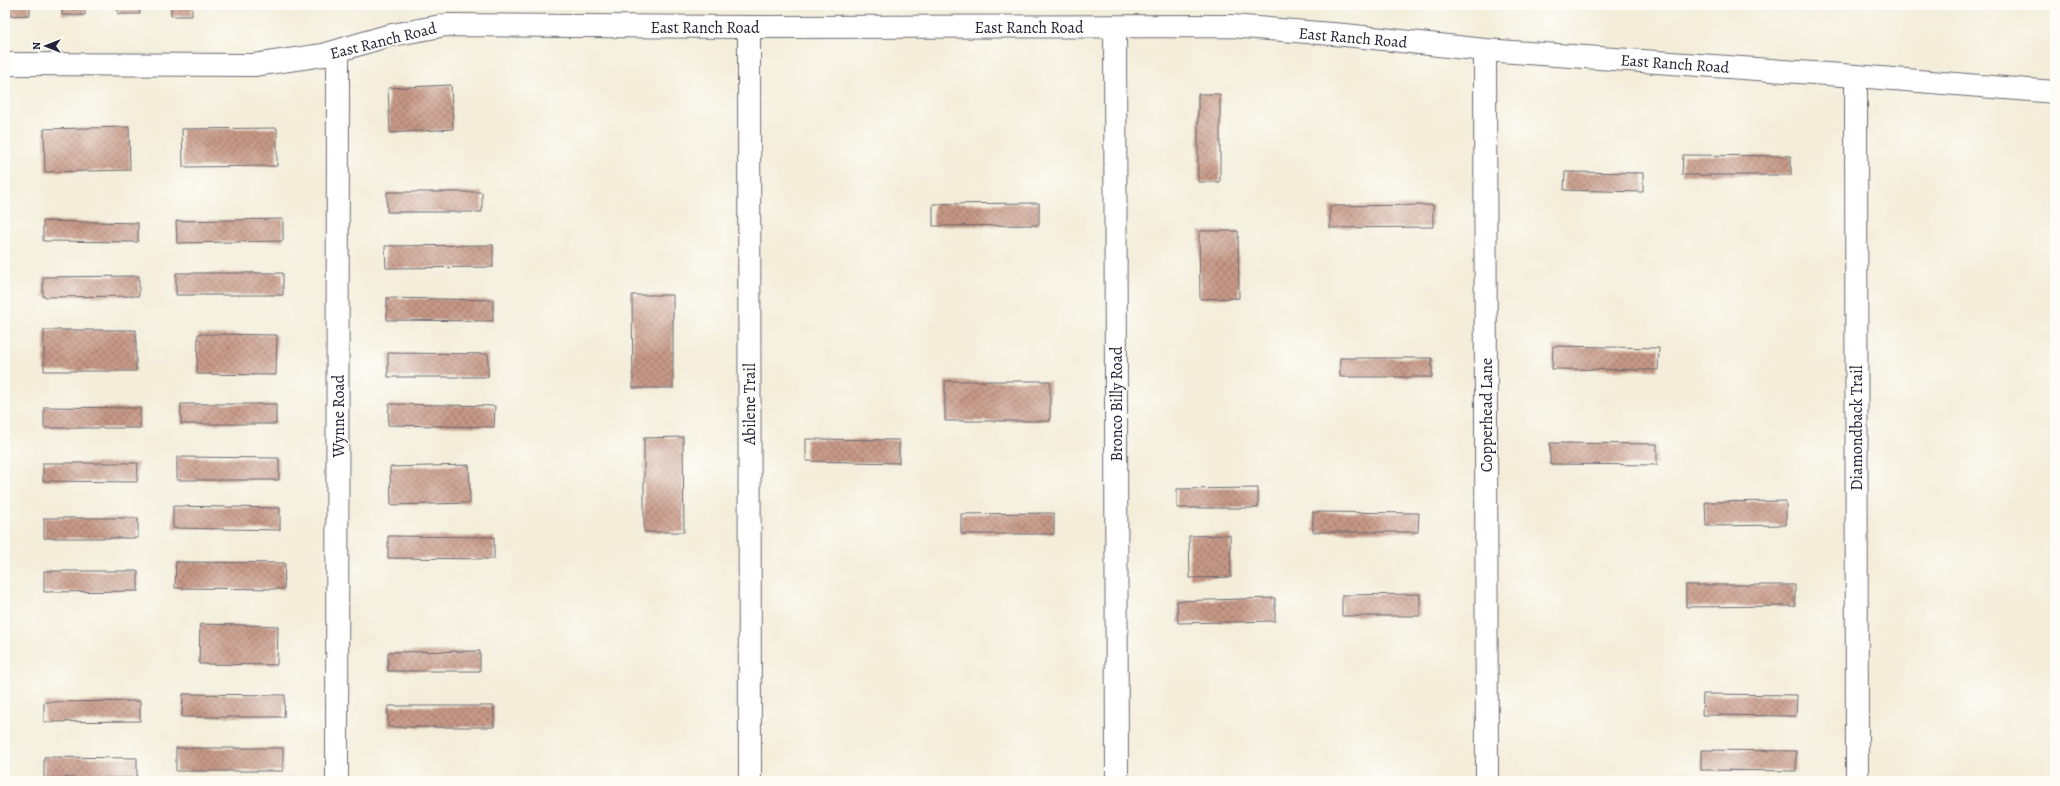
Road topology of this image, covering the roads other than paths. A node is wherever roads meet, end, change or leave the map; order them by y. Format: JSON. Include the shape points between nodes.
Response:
{"nodes":[{"id":1,"x":749,"y":27,"type":"junction"},
{"id":2,"x":1115,"y":27,"type":"junction"},
{"id":3,"x":1486,"y":50,"type":"junction"},
{"id":4,"x":338,"y":51,"type":"junction"},
{"id":5,"x":5,"y":64,"type":"edge"},
{"id":6,"x":1856,"y":76,"type":"junction"},
{"id":7,"x":2055,"y":92,"type":"edge"},
{"id":8,"x":337,"y":781,"type":"edge"},
{"id":9,"x":750,"y":781,"type":"edge"},
{"id":10,"x":1117,"y":781,"type":"edge"},
{"id":11,"x":1487,"y":781,"type":"edge"},
{"id":12,"x":1857,"y":781,"type":"edge"}],
"edges":[{"from":1,"to":2,"type":"street","name":"East Ranch Road"},
{"from":1,"to":4,"type":"street","name":"East Ranch Road","via":[[446,25],[387,36]]},
{"from":1,"to":9,"type":"street","name":"Abilene Trail"},
{"from":2,"to":3,"type":"street","name":"East Ranch Road","via":[[1231,26]]},
{"from":2,"to":10,"type":"street","name":"Bronco Billy Road"},
{"from":3,"to":6,"type":"street","name":"East Ranch Road"},
{"from":3,"to":11,"type":"street","name":"Copperhead Lane"},
{"from":4,"to":5,"type":"street","name":"East Ranch Road","via":[[254,65]]},
{"from":4,"to":8,"type":"street","name":"Wynne Road"},
{"from":6,"to":7,"type":"street","name":"East Ranch Road"},
{"from":6,"to":12,"type":"street","name":"Diamondback Trail"}]}
